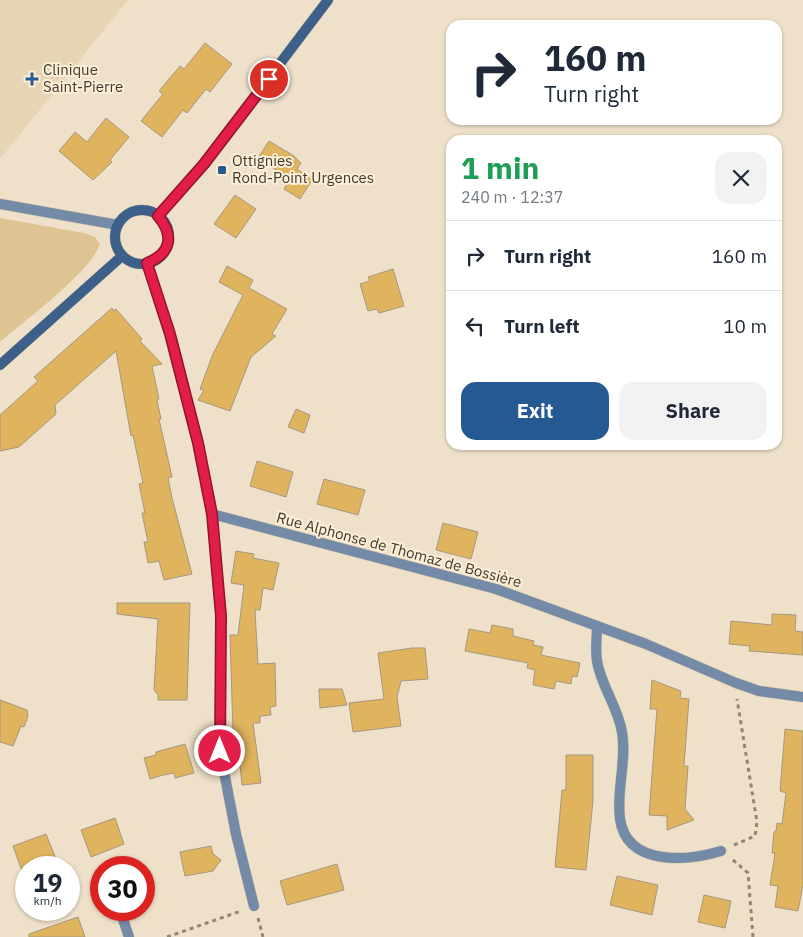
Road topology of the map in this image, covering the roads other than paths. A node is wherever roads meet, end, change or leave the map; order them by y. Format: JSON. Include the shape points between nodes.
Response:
{"nodes":[{"id":1,"x":328,"y":0,"type":"edge"},
{"id":2,"x":0,"y":204,"type":"edge"},
{"id":3,"x":158,"y":216,"type":"junction"},
{"id":4,"x":118,"y":225,"type":"junction"},
{"id":5,"x":122,"y":256,"type":"junction"},
{"id":6,"x":147,"y":263,"type":"junction"},
{"id":7,"x":0,"y":365,"type":"edge"},
{"id":8,"x":212,"y":514,"type":"junction"},
{"id":9,"x":597,"y":627,"type":"junction"},
{"id":10,"x":803,"y":697,"type":"edge"},
{"id":11,"x":721,"y":851,"type":"road end"},
{"id":12,"x":254,"y":906,"type":"road end"},
{"id":13,"x":124,"y":921,"type":"edge"},
{"id":14,"x":129,"y":937,"type":"edge"}],
"edges":[{"from":1,"to":3,"type":"main road","via":[[204,164]]},
{"from":2,"to":4,"type":"street"},
{"from":3,"to":4,"type":"main road","via":[[137,211],[123,218]]},
{"from":3,"to":6,"type":"main road","via":[[166,225],[168,243],[159,258]]},
{"from":4,"to":5,"type":"main road","via":[[115,241]]},
{"from":5,"to":6,"type":"main road","via":[[136,264]]},
{"from":5,"to":7,"type":"main road"},
{"from":6,"to":8,"type":"street","via":[[170,334]]},
{"from":8,"to":9,"type":"street","name":"Rue Alphonse de Thomaz de Bossière","via":[[496,589]]},
{"from":8,"to":12,"type":"street","via":[[221,616],[220,751]]},
{"from":9,"to":10,"type":"street","name":"Rue Alphonse de Thomaz de Bossière","via":[[759,691]]},
{"from":9,"to":11,"type":"street","via":[[596,660],[621,725],[625,746],[620,818],[623,831],[643,852],[659,857],[699,858]]},
{"from":13,"to":14,"type":"street"}]}
